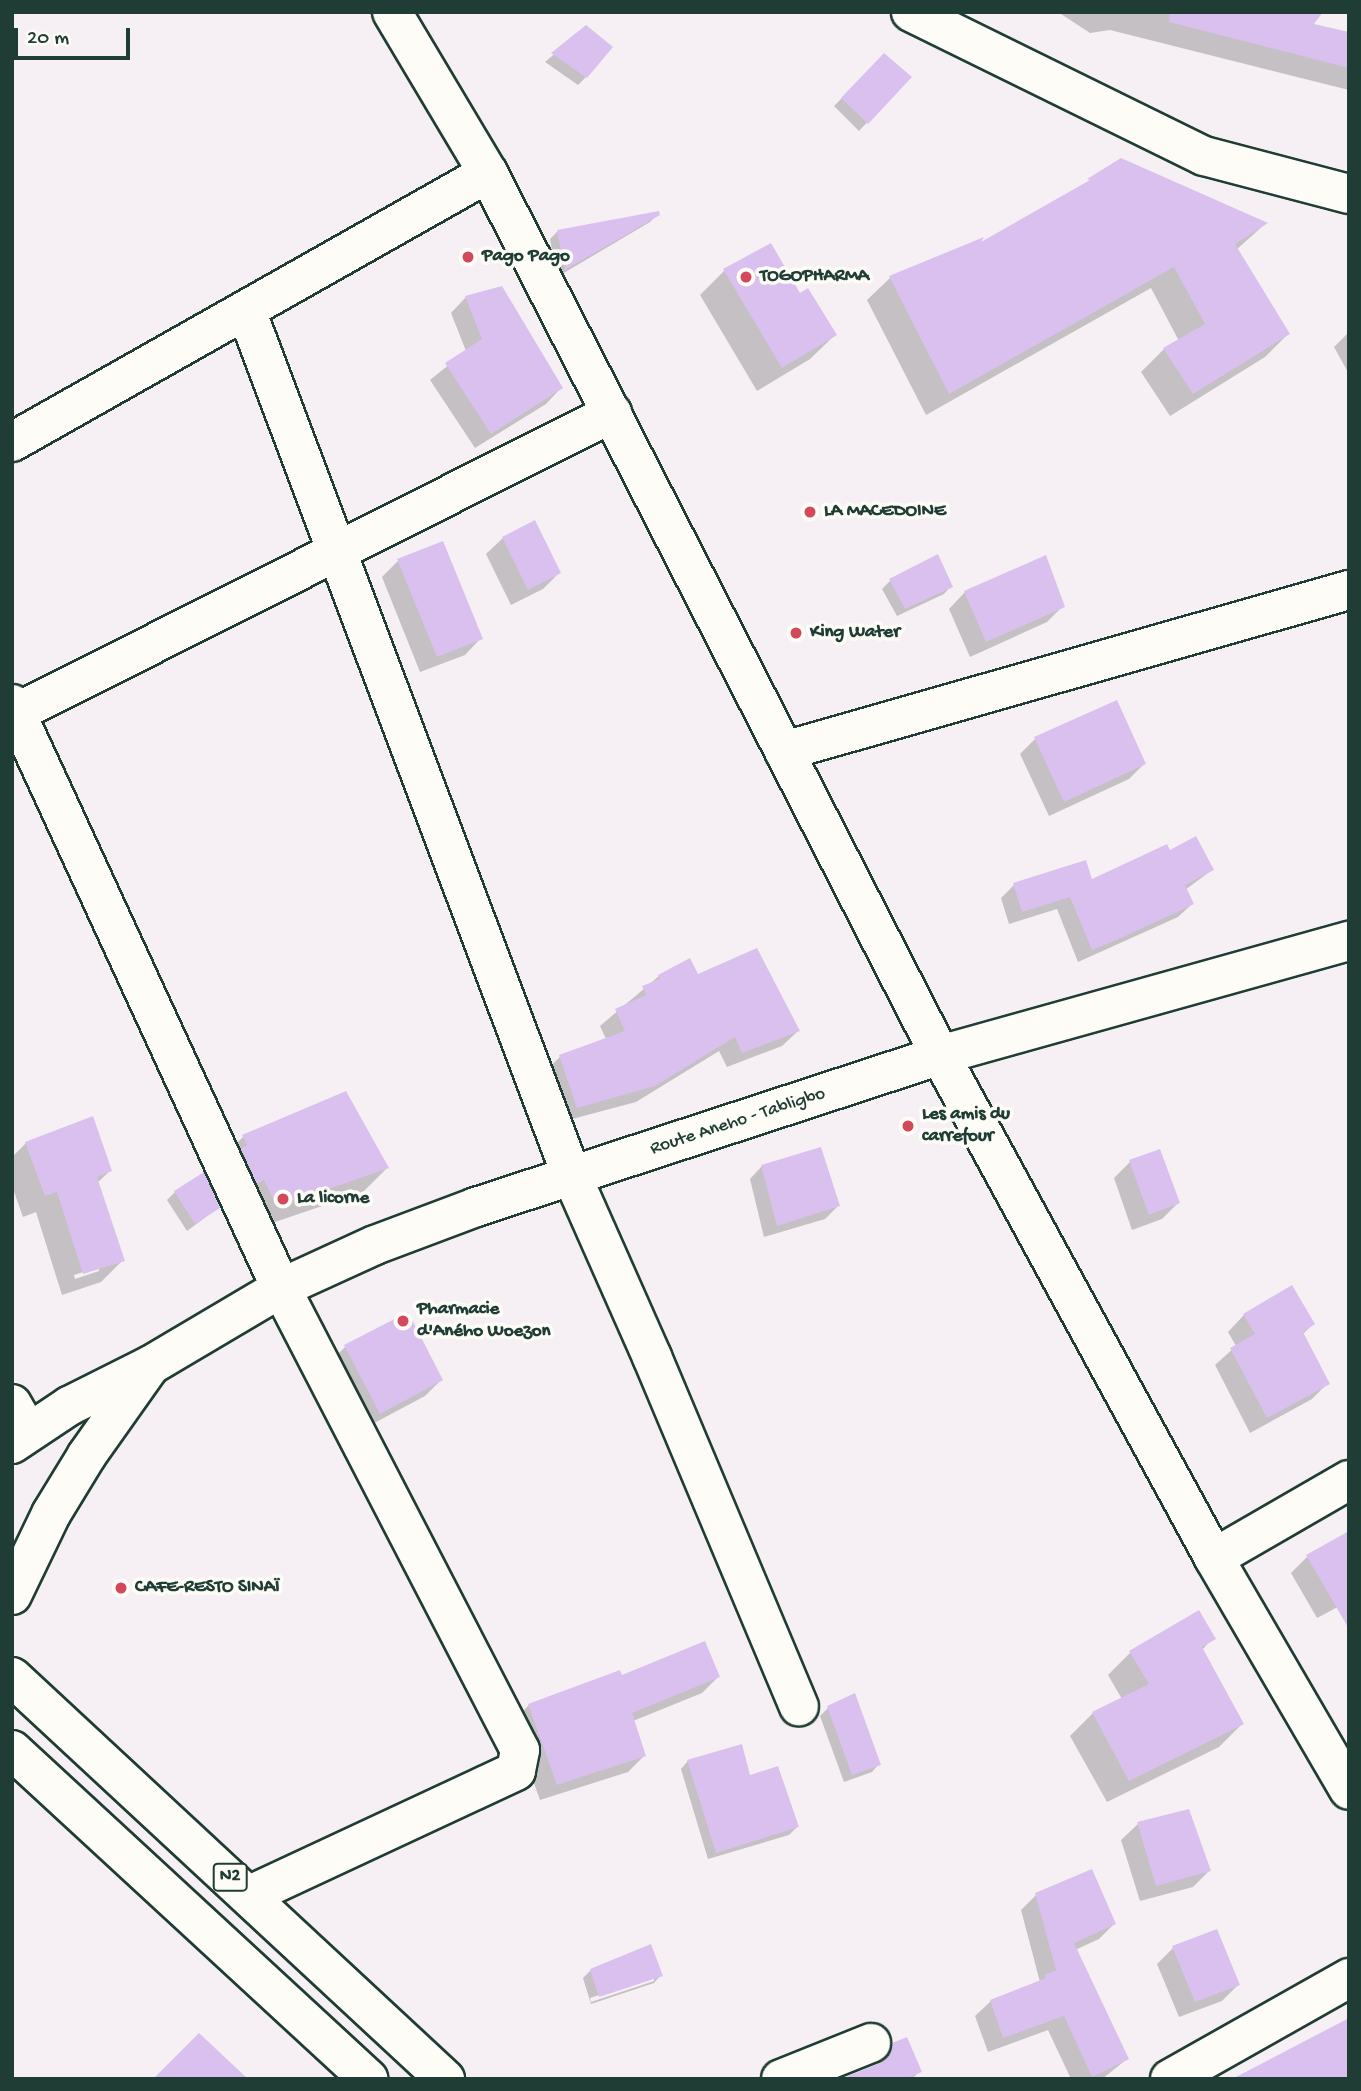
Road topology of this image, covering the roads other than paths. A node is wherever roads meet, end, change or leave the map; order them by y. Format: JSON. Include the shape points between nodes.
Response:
{"nodes":[{"id":1,"x":392,"y":12,"type":"edge"},
{"id":2,"x":911,"y":12,"type":"edge"},
{"id":3,"x":488,"y":173,"type":"junction"},
{"id":4,"x":1349,"y":194,"type":"edge"},
{"id":5,"x":246,"y":310,"type":"junction"},
{"id":6,"x":612,"y":413,"type":"junction"},
{"id":7,"x":12,"y":442,"type":"edge"},
{"id":8,"x":338,"y":551,"type":"junction"},
{"id":9,"x":1349,"y":590,"type":"edge"},
{"id":10,"x":14,"y":711,"type":"edge"},
{"id":11,"x":785,"y":751,"type":"junction"},
{"id":12,"x":1349,"y":941,"type":"edge"},
{"id":13,"x":940,"y":1055,"type":"junction"},
{"id":14,"x":571,"y":1174,"type":"junction"},
{"id":15,"x":281,"y":1288,"type":"junction"},
{"id":16,"x":151,"y":1365,"type":"junction"},
{"id":17,"x":18,"y":1427,"type":"edge"},
{"id":18,"x":1349,"y":1480,"type":"edge"},
{"id":19,"x":1214,"y":1558,"type":"junction"},
{"id":20,"x":12,"y":1595,"type":"edge"},
{"id":21,"x":12,"y":1677,"type":"edge"},
{"id":22,"x":799,"y":1706,"type":"dead end"},
{"id":23,"x":12,"y":1750,"type":"edge"},
{"id":24,"x":1349,"y":1790,"type":"edge"},
{"id":25,"x":250,"y":1895,"type":"junction"},
{"id":26,"x":1349,"y":1978,"type":"edge"},
{"id":27,"x":871,"y":2043,"type":"dead end"},
{"id":28,"x":1190,"y":2073,"type":"edge"},
{"id":29,"x":368,"y":2079,"type":"edge"},
{"id":30,"x":445,"y":2079,"type":"edge"},
{"id":31,"x":781,"y":2079,"type":"edge"}],
"edges":[{"from":1,"to":3,"type":"main road"},
{"from":2,"to":4,"type":"main road","via":[[1203,156]]},
{"from":3,"to":5,"type":"main road"},
{"from":3,"to":6,"type":"main road"},
{"from":5,"to":7,"type":"main road"},
{"from":5,"to":8,"type":"main road"},
{"from":6,"to":8,"type":"main road"},
{"from":6,"to":11,"type":"main road"},
{"from":8,"to":10,"type":"main road"},
{"from":8,"to":14,"type":"main road"},
{"from":9,"to":11,"type":"main road"},
{"from":10,"to":15,"type":"main road"},
{"from":11,"to":13,"type":"main road"},
{"from":12,"to":13,"type":"main road","name":"Route Aneho - Tabligbo"},
{"from":13,"to":14,"type":"main road","name":"Route Aneho - Tabligbo"},
{"from":13,"to":19,"type":"main road"},
{"from":14,"to":15,"type":"main road","name":"Route Aneho - Tabligbo","via":[[375,1245]]},
{"from":14,"to":22,"type":"main road"},
{"from":15,"to":16,"type":"main road","name":"Route Aneho - Tabligbo"},
{"from":15,"to":25,"type":"main road","via":[[520,1750],[520,1761],[516,1771]]},
{"from":16,"to":17,"type":"main road","name":"Route Aneho - Tabligbo"},
{"from":16,"to":20,"type":"main road","via":[[51,1514]]},
{"from":18,"to":19,"type":"main road"},
{"from":19,"to":24,"type":"main road"},
{"from":21,"to":25,"type":"main road","number":"N2"},
{"from":23,"to":29,"type":"main road"},
{"from":25,"to":30,"type":"main road","number":"N2"},
{"from":26,"to":28,"type":"main road"},
{"from":27,"to":31,"type":"main road"}]}
